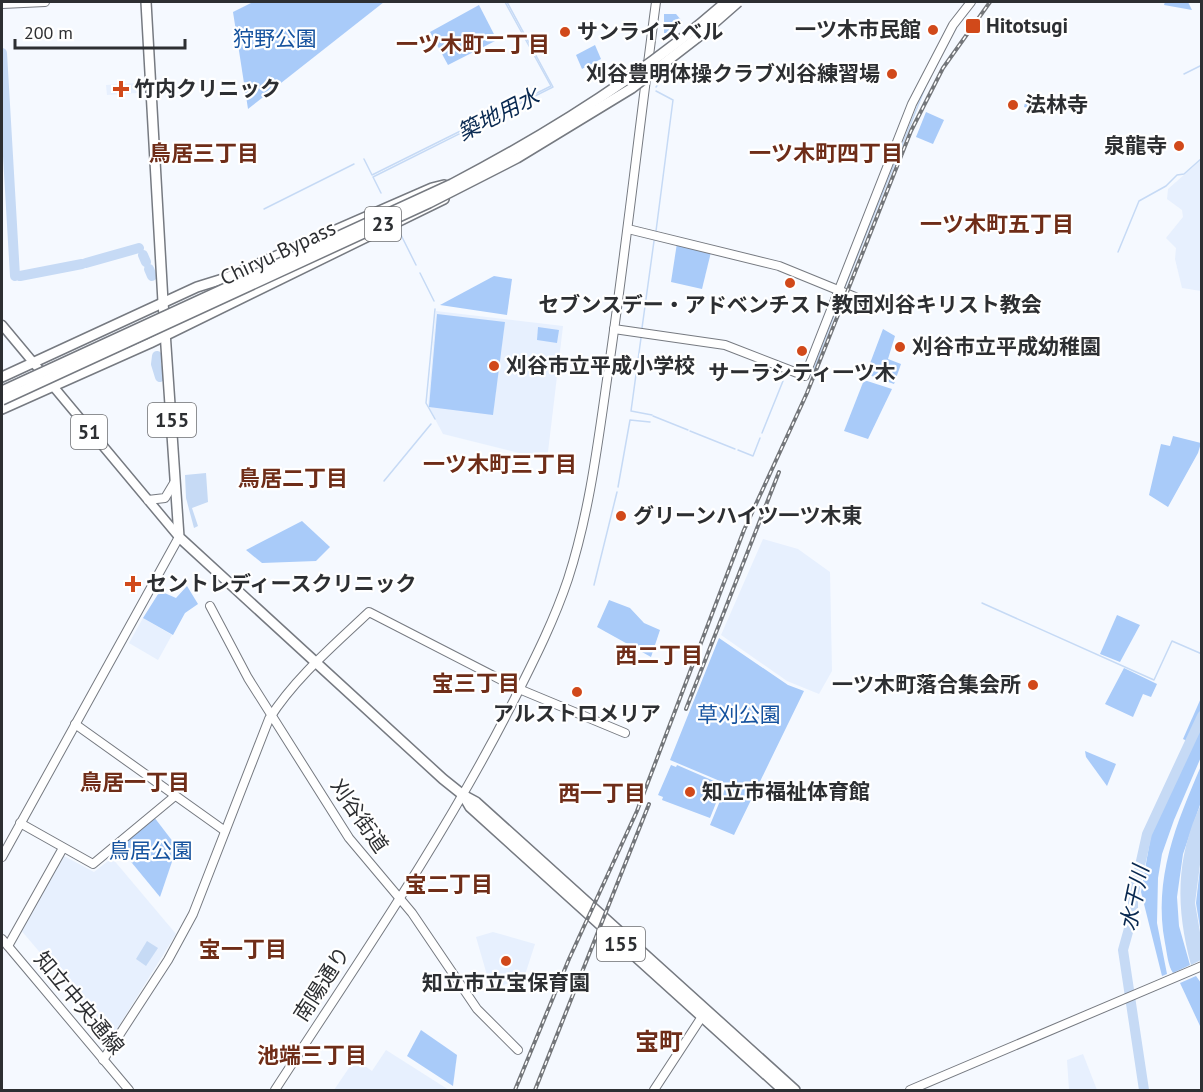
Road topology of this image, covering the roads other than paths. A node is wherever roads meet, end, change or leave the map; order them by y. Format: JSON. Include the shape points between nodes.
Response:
{"nodes":[{"id":1,"x":45,"y":2,"type":"edge"},
{"id":2,"x":146,"y":2,"type":"edge"},
{"id":3,"x":656,"y":2,"type":"edge"},
{"id":4,"x":726,"y":2,"type":"edge"},
{"id":5,"x":738,"y":2,"type":"edge"},
{"id":6,"x":971,"y":2,"type":"edge"},
{"id":7,"x":2,"y":4,"type":"edge"},
{"id":8,"x":452,"y":184,"type":"junction"},
{"id":9,"x":467,"y":185,"type":"junction"},
{"id":10,"x":628,"y":229,"type":"junction"},
{"id":11,"x":838,"y":290,"type":"junction"},
{"id":12,"x":855,"y":297,"type":"dead end"},
{"id":13,"x":163,"y":302,"type":"junction"},
{"id":14,"x":2,"y":325,"type":"edge"},
{"id":15,"x":614,"y":329,"type":"junction"},
{"id":16,"x":165,"y":335,"type":"junction"},
{"id":17,"x":32,"y":363,"type":"junction"},
{"id":18,"x":2,"y":377,"type":"edge"},
{"id":19,"x":52,"y":386,"type":"junction"},
{"id":20,"x":2,"y":391,"type":"edge"},
{"id":21,"x":2,"y":400,"type":"edge"},
{"id":22,"x":2,"y":409,"type":"edge"},
{"id":23,"x":174,"y":483,"type":"junction"},
{"id":24,"x":148,"y":500,"type":"junction"},
{"id":25,"x":179,"y":537,"type":"junction"},
{"id":26,"x":210,"y":606,"type":"dead end"},
{"id":27,"x":316,"y":663,"type":"junction"},
{"id":28,"x":519,"y":689,"type":"junction"},
{"id":29,"x":272,"y":714,"type":"junction"},
{"id":30,"x":75,"y":724,"type":"junction"},
{"id":31,"x":625,"y":733,"type":"dead end"},
{"id":32,"x":463,"y":795,"type":"junction"},
{"id":33,"x":175,"y":796,"type":"junction"},
{"id":34,"x":20,"y":824,"type":"junction"},
{"id":35,"x":225,"y":831,"type":"junction"},
{"id":36,"x":63,"y":848,"type":"junction"},
{"id":37,"x":2,"y":857,"type":"edge"},
{"id":38,"x":400,"y":898,"type":"junction"},
{"id":39,"x":2,"y":939,"type":"edge"},
{"id":40,"x":8,"y":946,"type":"junction"},
{"id":41,"x":1202,"y":966,"type":"edge"},
{"id":42,"x":704,"y":1014,"type":"junction"},
{"id":43,"x":518,"y":1050,"type":"dead end"},
{"id":44,"x":103,"y":1060,"type":"junction"},
{"id":45,"x":127,"y":1090,"type":"edge"},
{"id":46,"x":275,"y":1090,"type":"edge"},
{"id":47,"x":654,"y":1090,"type":"edge"},
{"id":48,"x":783,"y":1090,"type":"edge"},
{"id":49,"x":795,"y":1090,"type":"edge"},
{"id":50,"x":910,"y":1090,"type":"edge"}],
"edges":[{"from":1,"to":7,"type":"street"},
{"from":2,"to":13,"type":"highway","number":"155"},
{"from":3,"to":10,"type":"street","name":"南陽通り"},
{"from":4,"to":8,"type":"highway","name":"Chiryu Bypass","number":"23","bridge":true,"via":[[619,87]]},
{"from":5,"to":9,"type":"highway","name":"Chiryu Bypass","number":"23","bridge":true,"via":[[624,93],[567,130]]},
{"from":6,"to":11,"type":"street","via":[[953,25],[912,104]]},
{"from":8,"to":13,"type":"highway","bridge":true,"via":[[432,188]]},
{"from":8,"to":20,"type":"highway","name":"Chiryu Bypass","number":"23","bridge":true},
{"from":9,"to":16,"type":"highway","bridge":true,"via":[[429,209]]},
{"from":9,"to":21,"type":"highway","name":"Chiryu Bypass","number":"23","bridge":true},
{"from":10,"to":11,"type":"street","via":[[779,266]]},
{"from":10,"to":15,"type":"street","name":"南陽通り"},
{"from":11,"to":12,"type":"street"},
{"from":11,"to":15,"type":"street","via":[[805,376],[725,345]]},
{"from":13,"to":16,"type":"highway","number":"155"},
{"from":13,"to":17,"type":"highway"},
{"from":14,"to":17,"type":"main road","number":"51"},
{"from":15,"to":28,"type":"street","name":"南陽通り","via":[[582,528],[567,580]]},
{"from":16,"to":19,"type":"highway"},
{"from":16,"to":23,"type":"highway","number":"155"},
{"from":17,"to":18,"type":"highway"},
{"from":17,"to":19,"type":"main road","number":"51"},
{"from":19,"to":22,"type":"highway"},
{"from":19,"to":24,"type":"main road","number":"51"},
{"from":23,"to":24,"type":"street","via":[[165,498]]},
{"from":23,"to":25,"type":"highway","number":"155"},
{"from":24,"to":25,"type":"main road","number":"51"},
{"from":25,"to":27,"type":"highway","number":"155"},
{"from":25,"to":30,"type":"street"},
{"from":26,"to":29,"type":"street","name":"刈谷街道"},
{"from":27,"to":28,"type":"street","via":[[369,612]]},
{"from":27,"to":29,"type":"street"},
{"from":27,"to":32,"type":"highway","number":"155"},
{"from":28,"to":31,"type":"street"},
{"from":28,"to":32,"type":"street","name":"南陽通り"},
{"from":29,"to":35,"type":"street"},
{"from":29,"to":38,"type":"street","name":"刈谷街道","via":[[349,838]]},
{"from":30,"to":33,"type":"street"},
{"from":30,"to":34,"type":"street"},
{"from":32,"to":38,"type":"street","name":"南陽通り"},
{"from":32,"to":42,"type":"highway","number":"155","via":[[476,802]]},
{"from":33,"to":35,"type":"street"},
{"from":33,"to":36,"type":"street","via":[[93,864]]},
{"from":34,"to":36,"type":"street"},
{"from":34,"to":37,"type":"street"},
{"from":35,"to":44,"type":"street","via":[[182,936]]},
{"from":36,"to":40,"type":"street"},
{"from":38,"to":43,"type":"street","name":"刈谷街道","via":[[477,1009]]},
{"from":38,"to":46,"type":"street","name":"南陽通り"},
{"from":39,"to":40,"type":"street","name":"知立中央通線"},
{"from":40,"to":44,"type":"street","name":"知立中央通線"},
{"from":41,"to":50,"type":"street"},
{"from":42,"to":47,"type":"street"},
{"from":42,"to":48,"type":"highway","number":"155"},
{"from":42,"to":49,"type":"highway","number":"155"},
{"from":44,"to":45,"type":"street","name":"知立中央通線"}]}
